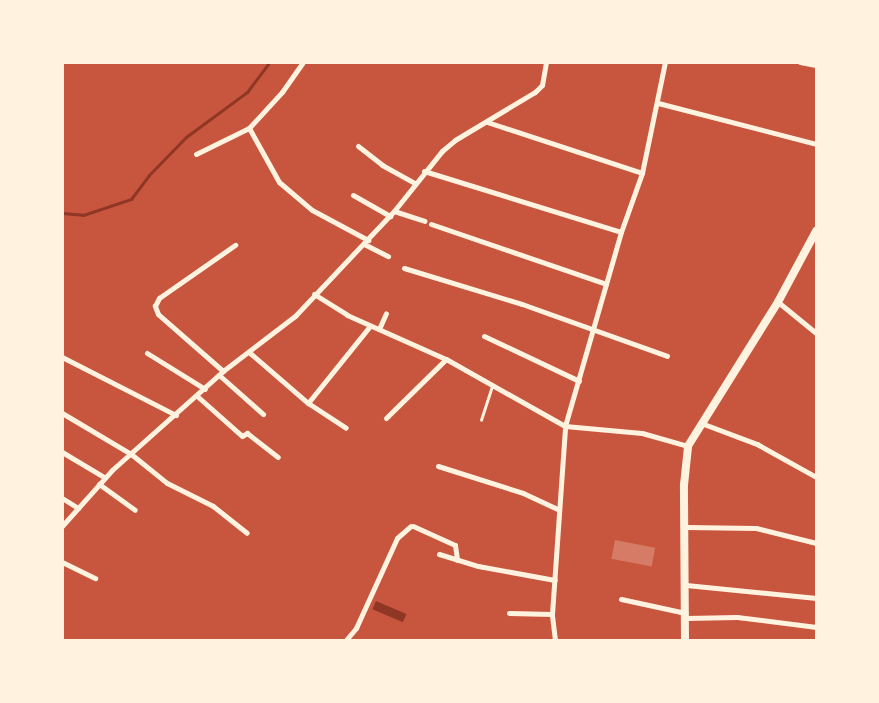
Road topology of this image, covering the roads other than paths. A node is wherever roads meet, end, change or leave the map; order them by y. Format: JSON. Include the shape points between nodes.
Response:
{"nodes":[{"id":1,"x":303,"y":62,"type":"edge"},
{"id":2,"x":546,"y":62,"type":"edge"},
{"id":3,"x":665,"y":62,"type":"edge"},
{"id":4,"x":800,"y":62,"type":"edge"},
{"id":5,"x":816,"y":66,"type":"edge"},
{"id":6,"x":658,"y":103,"type":"junction"},
{"id":7,"x":487,"y":122,"type":"junction"},
{"id":8,"x":249,"y":128,"type":"junction"},
{"id":9,"x":816,"y":144,"type":"edge"},
{"id":10,"x":358,"y":146,"type":"dead end"},
{"id":11,"x":196,"y":154,"type":"dead end"},
{"id":12,"x":424,"y":171,"type":"junction"},
{"id":13,"x":642,"y":173,"type":"junction"},
{"id":14,"x":415,"y":183,"type":"junction"},
{"id":15,"x":353,"y":195,"type":"dead end"},
{"id":16,"x":394,"y":211,"type":"junction"},
{"id":17,"x":390,"y":216,"type":"junction"},
{"id":18,"x":424,"y":221,"type":"dead end"},
{"id":19,"x":431,"y":224,"type":"dead end"},
{"id":20,"x":621,"y":232,"type":"junction"},
{"id":21,"x":816,"y":232,"type":"edge"},
{"id":22,"x":366,"y":242,"type":"junction"},
{"id":23,"x":235,"y":245,"type":"dead end"},
{"id":24,"x":388,"y":256,"type":"dead end"},
{"id":25,"x":404,"y":268,"type":"dead end"},
{"id":26,"x":606,"y":284,"type":"junction"},
{"id":27,"x":314,"y":294,"type":"junction"},
{"id":28,"x":778,"y":302,"type":"junction"},
{"id":29,"x":386,"y":313,"type":"dead end"},
{"id":30,"x":370,"y":326,"type":"junction"},
{"id":31,"x":379,"y":329,"type":"junction"},
{"id":32,"x":594,"y":329,"type":"junction"},
{"id":33,"x":816,"y":333,"type":"edge"},
{"id":34,"x":484,"y":336,"type":"dead end"},
{"id":35,"x":147,"y":353,"type":"dead end"},
{"id":36,"x":250,"y":353,"type":"junction"},
{"id":37,"x":667,"y":356,"type":"dead end"},
{"id":38,"x":62,"y":357,"type":"edge"},
{"id":39,"x":446,"y":359,"type":"junction"},
{"id":40,"x":221,"y":373,"type":"junction"},
{"id":41,"x":579,"y":381,"type":"junction"},
{"id":42,"x":492,"y":386,"type":"junction"},
{"id":43,"x":205,"y":389,"type":"junction"},
{"id":44,"x":197,"y":396,"type":"junction"},
{"id":45,"x":308,"y":402,"type":"junction"},
{"id":46,"x":62,"y":413,"type":"edge"},
{"id":47,"x":263,"y":414,"type":"dead end"},
{"id":48,"x":176,"y":415,"type":"junction"},
{"id":49,"x":386,"y":418,"type":"dead end"},
{"id":50,"x":481,"y":420,"type":"dead end"},
{"id":51,"x":701,"y":424,"type":"junction"},
{"id":52,"x":565,"y":426,"type":"junction"},
{"id":53,"x":346,"y":428,"type":"dead end"},
{"id":54,"x":688,"y":446,"type":"junction"},
{"id":55,"x":62,"y":452,"type":"edge"},
{"id":56,"x":131,"y":454,"type":"junction"},
{"id":57,"x":278,"y":458,"type":"dead end"},
{"id":58,"x":438,"y":466,"type":"dead end"},
{"id":59,"x":104,"y":477,"type":"junction"},
{"id":60,"x":816,"y":477,"type":"edge"},
{"id":61,"x":99,"y":484,"type":"junction"},
{"id":62,"x":62,"y":498,"type":"edge"},
{"id":63,"x":78,"y":508,"type":"junction"},
{"id":64,"x":558,"y":509,"type":"junction"},
{"id":65,"x":135,"y":510,"type":"dead end"},
{"id":66,"x":62,"y":526,"type":"edge"},
{"id":67,"x":686,"y":527,"type":"junction"},
{"id":68,"x":247,"y":533,"type":"dead end"},
{"id":69,"x":816,"y":543,"type":"edge"},
{"id":70,"x":439,"y":554,"type":"dead end"},
{"id":71,"x":457,"y":560,"type":"junction"},
{"id":72,"x":62,"y":562,"type":"edge"},
{"id":73,"x":95,"y":578,"type":"dead end"},
{"id":74,"x":555,"y":580,"type":"junction"},
{"id":75,"x":686,"y":585,"type":"junction"},
{"id":76,"x":816,"y":598,"type":"edge"},
{"id":77,"x":621,"y":599,"type":"dead end"},
{"id":78,"x":509,"y":613,"type":"dead end"},
{"id":79,"x":552,"y":614,"type":"junction"},
{"id":80,"x":686,"y":616,"type":"junction"},
{"id":81,"x":816,"y":628,"type":"edge"},
{"id":82,"x":346,"y":640,"type":"edge"},
{"id":83,"x":555,"y":640,"type":"edge"},
{"id":84,"x":684,"y":640,"type":"edge"}],
"edges":[{"from":1,"to":8,"type":"street","via":[[282,92]]},
{"from":2,"to":7,"type":"street","via":[[542,85]]},
{"from":3,"to":6,"type":"street"},
{"from":4,"to":5,"type":"street"},
{"from":6,"to":9,"type":"street"},
{"from":6,"to":13,"type":"street"},
{"from":7,"to":12,"type":"street","via":[[455,140]]},
{"from":7,"to":13,"type":"street"},
{"from":8,"to":11,"type":"street"},
{"from":8,"to":22,"type":"street","via":[[279,182],[312,210]]},
{"from":10,"to":14,"type":"street","via":[[382,165]]},
{"from":12,"to":14,"type":"street"},
{"from":12,"to":20,"type":"street"},
{"from":13,"to":20,"type":"street"},
{"from":14,"to":16,"type":"street"},
{"from":15,"to":17,"type":"street"},
{"from":16,"to":17,"type":"street"},
{"from":16,"to":18,"type":"street"},
{"from":17,"to":22,"type":"street"},
{"from":19,"to":26,"type":"street"},
{"from":20,"to":26,"type":"street"},
{"from":21,"to":28,"type":"main road"},
{"from":22,"to":24,"type":"street"},
{"from":22,"to":27,"type":"street"},
{"from":23,"to":40,"type":"street","via":[[159,298],[155,306],[158,314]]},
{"from":25,"to":32,"type":"street","via":[[450,280]]},
{"from":26,"to":32,"type":"street"},
{"from":27,"to":30,"type":"street"},
{"from":27,"to":36,"type":"street","via":[[295,316]]},
{"from":28,"to":33,"type":"street"},
{"from":28,"to":51,"type":"main road"},
{"from":29,"to":31,"type":"street"},
{"from":30,"to":31,"type":"street"},
{"from":30,"to":45,"type":"street"},
{"from":31,"to":39,"type":"street"},
{"from":32,"to":37,"type":"street"},
{"from":32,"to":41,"type":"street"},
{"from":34,"to":41,"type":"street"},
{"from":35,"to":43,"type":"street"},
{"from":36,"to":40,"type":"street"},
{"from":36,"to":45,"type":"street"},
{"from":38,"to":48,"type":"street"},
{"from":39,"to":42,"type":"street"},
{"from":39,"to":49,"type":"street"},
{"from":40,"to":43,"type":"street"},
{"from":40,"to":47,"type":"street"},
{"from":41,"to":52,"type":"street"},
{"from":42,"to":50,"type":"lane"},
{"from":42,"to":52,"type":"street"},
{"from":43,"to":44,"type":"street"},
{"from":44,"to":48,"type":"street"},
{"from":44,"to":57,"type":"street","via":[[242,436],[247,433]]},
{"from":45,"to":53,"type":"street"},
{"from":46,"to":56,"type":"street"},
{"from":48,"to":56,"type":"street"},
{"from":51,"to":54,"type":"main road"},
{"from":51,"to":60,"type":"street","via":[[757,444]]},
{"from":52,"to":54,"type":"street","via":[[649,434]]},
{"from":52,"to":64,"type":"street"},
{"from":54,"to":67,"type":"main road"},
{"from":55,"to":59,"type":"street"},
{"from":56,"to":59,"type":"street"},
{"from":56,"to":68,"type":"street","via":[[167,483],[214,506]]},
{"from":58,"to":64,"type":"street","via":[[523,493]]},
{"from":59,"to":61,"type":"street"},
{"from":61,"to":63,"type":"street"},
{"from":61,"to":65,"type":"street"},
{"from":62,"to":63,"type":"street"},
{"from":63,"to":66,"type":"street"},
{"from":64,"to":74,"type":"street"},
{"from":67,"to":69,"type":"street","via":[[756,528]]},
{"from":67,"to":75,"type":"main road"},
{"from":70,"to":71,"type":"street"},
{"from":71,"to":74,"type":"street"},
{"from":71,"to":82,"type":"street","via":[[455,545],[412,526],[397,538],[356,628]]},
{"from":72,"to":73,"type":"street"},
{"from":74,"to":79,"type":"street"},
{"from":75,"to":76,"type":"street"},
{"from":75,"to":80,"type":"main road"},
{"from":77,"to":80,"type":"street"},
{"from":78,"to":79,"type":"street"},
{"from":79,"to":83,"type":"street"},
{"from":80,"to":81,"type":"street","via":[[737,617]]},
{"from":80,"to":84,"type":"main road"}]}
